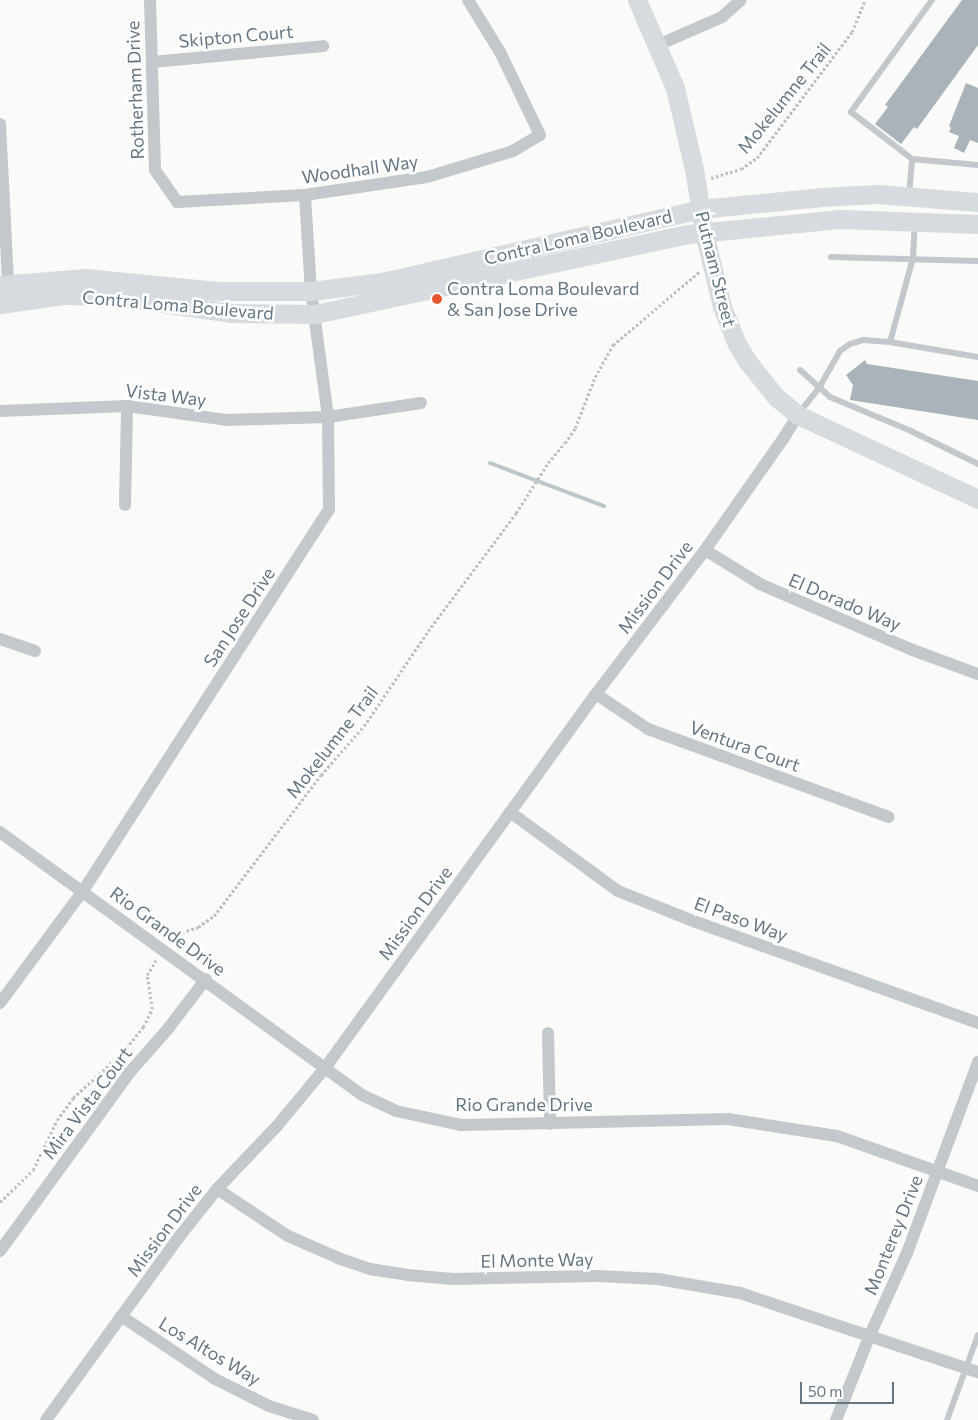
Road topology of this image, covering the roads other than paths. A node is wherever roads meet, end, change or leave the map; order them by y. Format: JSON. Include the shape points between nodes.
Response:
{"nodes":[{"id":1,"x":150,"y":0,"type":"edge"},
{"id":2,"x":468,"y":0,"type":"edge"},
{"id":3,"x":637,"y":0,"type":"edge"},
{"id":4,"x":741,"y":0,"type":"edge"},
{"id":5,"x":932,"y":0,"type":"edge"},
{"id":6,"x":658,"y":45,"type":"junction"},
{"id":7,"x":323,"y":46,"type":"dead end"},
{"id":8,"x":152,"y":62,"type":"junction"},
{"id":9,"x":0,"y":124,"type":"edge"},
{"id":10,"x":912,"y":159,"type":"junction"},
{"id":11,"x":978,"y":165,"type":"edge"},
{"id":12,"x":305,"y":195,"type":"junction"},
{"id":13,"x":909,"y":196,"type":"junction"},
{"id":14,"x":177,"y":202,"type":"joint"},
{"id":15,"x":978,"y":202,"type":"edge"},
{"id":16,"x":700,"y":209,"type":"junction"},
{"id":17,"x":915,"y":221,"type":"junction"},
{"id":18,"x":978,"y":224,"type":"edge"},
{"id":19,"x":704,"y":232,"type":"junction"},
{"id":20,"x":831,"y":256,"type":"dead end"},
{"id":21,"x":913,"y":258,"type":"junction"},
{"id":22,"x":978,"y":261,"type":"edge"},
{"id":23,"x":4,"y":284,"type":"edge"},
{"id":24,"x":311,"y":291,"type":"junction"},
{"id":25,"x":5,"y":303,"type":"edge"},
{"id":26,"x":315,"y":314,"type":"junction"},
{"id":27,"x":890,"y":342,"type":"junction"},
{"id":28,"x":978,"y":357,"type":"edge"},
{"id":29,"x":800,"y":370,"type":"dead end"},
{"id":30,"x":820,"y":388,"type":"junction"},
{"id":31,"x":421,"y":403,"type":"dead end"},
{"id":32,"x":127,"y":406,"type":"junction"},
{"id":33,"x":0,"y":411,"type":"edge"},
{"id":34,"x":798,"y":415,"type":"junction"},
{"id":35,"x":328,"y":418,"type":"junction"},
{"id":36,"x":978,"y":464,"type":"edge"},
{"id":37,"x":978,"y":499,"type":"edge"},
{"id":38,"x":125,"y":505,"type":"dead end"},
{"id":39,"x":705,"y":550,"type":"junction"},
{"id":40,"x":0,"y":639,"type":"edge"},
{"id":41,"x":36,"y":651,"type":"dead end"},
{"id":42,"x":978,"y":674,"type":"edge"},
{"id":43,"x":596,"y":694,"type":"junction"},
{"id":44,"x":510,"y":812,"type":"junction"},
{"id":45,"x":888,"y":817,"type":"dead end"},
{"id":46,"x":0,"y":832,"type":"edge"},
{"id":47,"x":83,"y":891,"type":"junction"},
{"id":48,"x":206,"y":979,"type":"junction"},
{"id":49,"x":0,"y":1003,"type":"edge"},
{"id":50,"x":978,"y":1023,"type":"edge"},
{"id":51,"x":548,"y":1033,"type":"dead end"},
{"id":52,"x":978,"y":1062,"type":"edge"},
{"id":53,"x":325,"y":1068,"type":"junction"},
{"id":54,"x":550,"y":1124,"type":"junction"},
{"id":55,"x":938,"y":1170,"type":"junction"},
{"id":56,"x":978,"y":1186,"type":"edge"},
{"id":57,"x":217,"y":1188,"type":"junction"},
{"id":58,"x":0,"y":1251,"type":"edge"},
{"id":59,"x":121,"y":1316,"type":"junction"},
{"id":60,"x":870,"y":1335,"type":"junction"},
{"id":61,"x":978,"y":1335,"type":"edge"},
{"id":62,"x":972,"y":1370,"type":"edge"},
{"id":63,"x":46,"y":1420,"type":"edge"},
{"id":64,"x":312,"y":1420,"type":"edge"},
{"id":65,"x":836,"y":1420,"type":"edge"},
{"id":66,"x":947,"y":1420,"type":"edge"}],
"edges":[{"from":1,"to":8,"type":"street","name":"Rotherham Drive"},
{"from":2,"to":12,"type":"street","name":"Woodhall Way","via":[[500,52],[540,135],[513,151],[428,177]]},
{"from":3,"to":6,"type":"main road","name":"Putnam Street"},
{"from":4,"to":6,"type":"street","via":[[722,17]]},
{"from":5,"to":10,"type":"lane","via":[[851,112]]},
{"from":6,"to":16,"type":"main road","name":"Putnam Street","via":[[675,88]]},
{"from":7,"to":8,"type":"street","name":"Skipton Court"},
{"from":8,"to":14,"type":"street","name":"Rotherham Drive","via":[[155,170]]},
{"from":9,"to":23,"type":"street"},
{"from":10,"to":11,"type":"lane"},
{"from":10,"to":13,"type":"lane"},
{"from":12,"to":14,"type":"street","name":"Woodhall Way"},
{"from":12,"to":24,"type":"street","name":"San Jose Drive"},
{"from":13,"to":15,"type":"main road","name":"Contra Loma Boulevard"},
{"from":13,"to":16,"type":"main road","name":"Contra Loma Boulevard","via":[[822,197]]},
{"from":16,"to":19,"type":"main road","name":"Putnam Street"},
{"from":16,"to":24,"type":"main road","name":"Contra Loma Boulevard","via":[[382,282]]},
{"from":17,"to":18,"type":"main road","name":"Contra Loma Boulevard"},
{"from":17,"to":19,"type":"main road","name":"Contra Loma Boulevard","via":[[840,219]]},
{"from":17,"to":21,"type":"lane"},
{"from":19,"to":26,"type":"main road","name":"Contra Loma Boulevard"},
{"from":19,"to":34,"type":"main road","name":"Putnam Street","via":[[722,307],[737,344],[762,381]]},
{"from":20,"to":21,"type":"lane"},
{"from":21,"to":22,"type":"lane"},
{"from":21,"to":27,"type":"lane"},
{"from":23,"to":24,"type":"main road","name":"Contra Loma Boulevard","via":[[85,278],[217,291]]},
{"from":23,"to":25,"type":"main road"},
{"from":24,"to":26,"type":"street","name":"San Jose Drive"},
{"from":25,"to":26,"type":"main road","name":"Contra Loma Boulevard","via":[[65,295],[112,296],[231,313]]},
{"from":26,"to":35,"type":"street","name":"San Jose Drive"},
{"from":27,"to":28,"type":"lane"},
{"from":27,"to":30,"type":"lane","via":[[863,340],[850,344],[840,351]]},
{"from":29,"to":30,"type":"lane"},
{"from":30,"to":34,"type":"lane"},
{"from":30,"to":36,"type":"lane","via":[[830,397]]},
{"from":31,"to":35,"type":"street","name":"Vista Way"},
{"from":32,"to":33,"type":"street","name":"Vista Way"},
{"from":32,"to":35,"type":"street","name":"Vista Way","via":[[226,420]]},
{"from":32,"to":38,"type":"street"},
{"from":34,"to":37,"type":"main road","name":"Putnam Street"},
{"from":34,"to":39,"type":"street","name":"Mission Drive"},
{"from":35,"to":47,"type":"street","name":"San Jose Drive","via":[[329,509]]},
{"from":39,"to":42,"type":"street","name":"El Dorado Way","via":[[760,584],[910,649]]},
{"from":39,"to":43,"type":"street","name":"Mission Drive"},
{"from":40,"to":41,"type":"street"},
{"from":43,"to":44,"type":"street","name":"Mission Drive"},
{"from":43,"to":45,"type":"street","name":"Ventura Court","via":[[648,729]]},
{"from":44,"to":50,"type":"street","name":"El Paso Way","via":[[618,890],[696,922]]},
{"from":44,"to":53,"type":"street","name":"Mission Drive"},
{"from":46,"to":47,"type":"street","name":"Rio Grande Drive"},
{"from":47,"to":48,"type":"street","name":"Rio Grande Drive"},
{"from":47,"to":49,"type":"street","name":"San Jose Drive"},
{"from":48,"to":53,"type":"street","name":"Rio Grande Drive"},
{"from":48,"to":58,"type":"street","name":"Mira Vista Court","via":[[130,1072]]},
{"from":51,"to":54,"type":"street"},
{"from":52,"to":55,"type":"street","name":"Monterey Drive"},
{"from":53,"to":54,"type":"street","name":"Rio Grande Drive","via":[[362,1095],[396,1112],[461,1124]]},
{"from":53,"to":57,"type":"street","name":"Mission Drive","via":[[277,1126]]},
{"from":54,"to":55,"type":"street","name":"Rio Grande Drive","via":[[728,1119],[838,1136]]},
{"from":55,"to":56,"type":"street","name":"Rio Grande Drive"},
{"from":55,"to":60,"type":"street","name":"Monterey Drive","via":[[907,1253]]},
{"from":57,"to":59,"type":"street","name":"Mission Drive"},
{"from":57,"to":60,"type":"street","name":"El Monte Way","via":[[288,1236],[370,1269],[453,1279],[598,1276],[658,1279],[740,1293]]},
{"from":59,"to":63,"type":"street","name":"Mission Drive"},
{"from":59,"to":64,"type":"street","name":"Los Altos Way","via":[[215,1379],[269,1406]]},
{"from":60,"to":62,"type":"street","name":"El Monte Way"},
{"from":60,"to":65,"type":"street","name":"Monterey Drive"},
{"from":61,"to":62,"type":"lane"},
{"from":62,"to":66,"type":"lane"}]}
